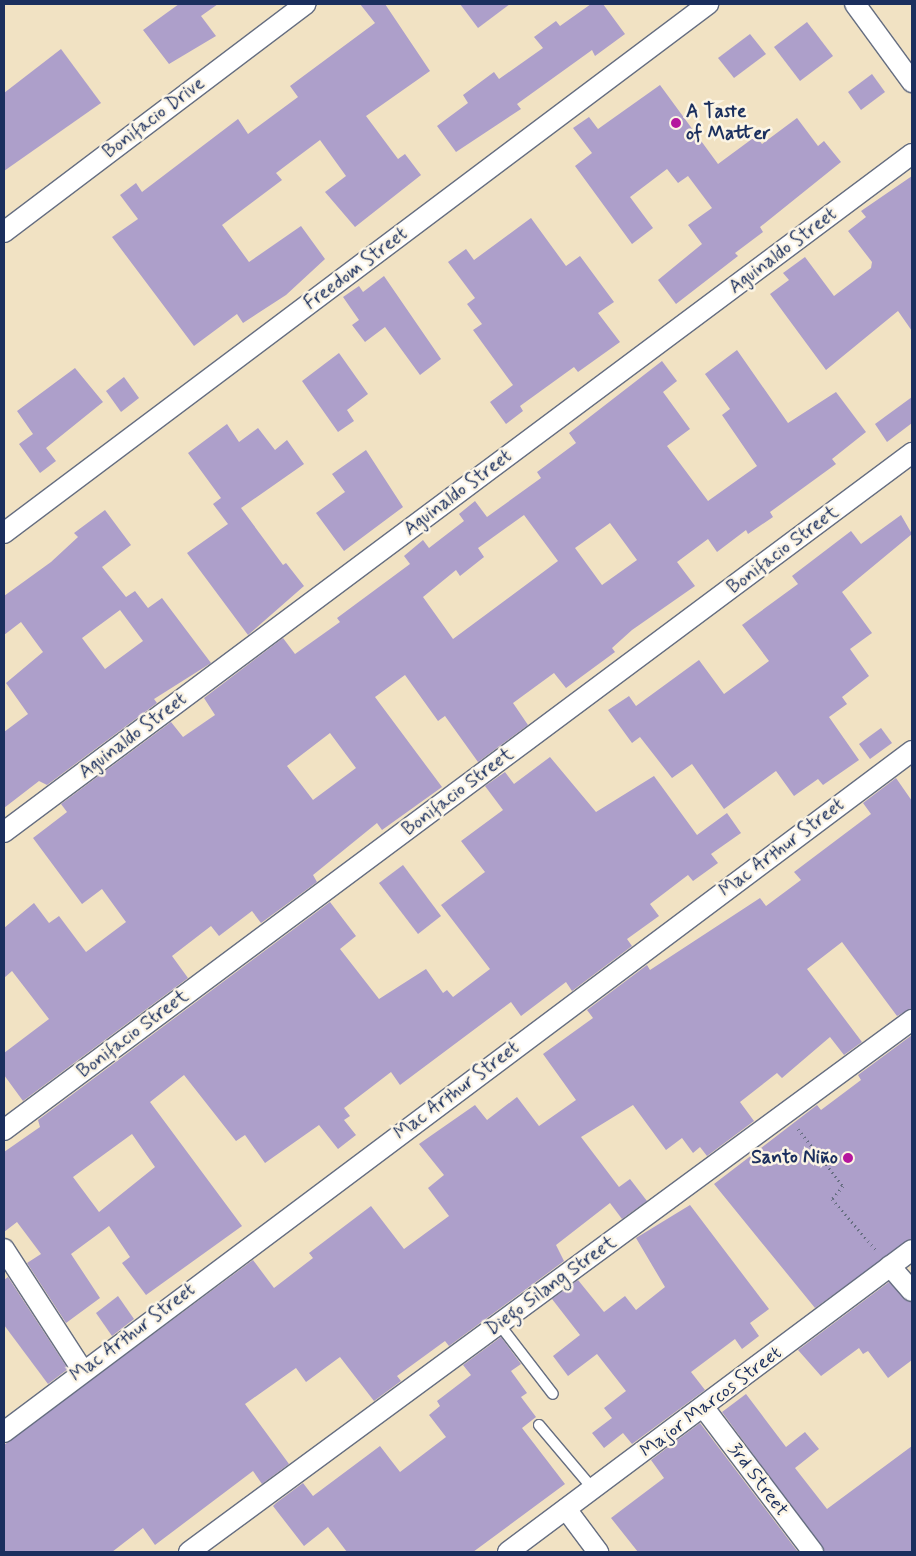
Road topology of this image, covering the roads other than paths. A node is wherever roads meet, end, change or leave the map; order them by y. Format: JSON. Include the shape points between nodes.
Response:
{"nodes":[{"id":1,"x":305,"y":4,"type":"edge"},
{"id":2,"x":708,"y":4,"type":"edge"},
{"id":3,"x":854,"y":4,"type":"edge"},
{"id":4,"x":912,"y":82,"type":"edge"},
{"id":5,"x":912,"y":154,"type":"edge"},
{"id":6,"x":4,"y":232,"type":"edge"},
{"id":7,"x":912,"y":453,"type":"edge"},
{"id":8,"x":4,"y":534,"type":"edge"},
{"id":9,"x":912,"y":751,"type":"edge"},
{"id":10,"x":4,"y":832,"type":"edge"},
{"id":11,"x":912,"y":1020,"type":"edge"},
{"id":12,"x":4,"y":1130,"type":"edge"},
{"id":13,"x":4,"y":1249,"type":"edge"},
{"id":14,"x":912,"y":1250,"type":"edge"},
{"id":15,"x":890,"y":1266,"type":"junction"},
{"id":16,"x":912,"y":1291,"type":"edge"},
{"id":17,"x":499,"y":1324,"type":"junction"},
{"id":18,"x":83,"y":1371,"type":"junction"},
{"id":19,"x":553,"y":1394,"type":"dead end"},
{"id":20,"x":704,"y":1408,"type":"junction"},
{"id":21,"x":539,"y":1425,"type":"dead end"},
{"id":22,"x":4,"y":1432,"type":"edge"},
{"id":23,"x":593,"y":1489,"type":"junction"},
{"id":24,"x":566,"y":1509,"type":"junction"},
{"id":25,"x":189,"y":1552,"type":"edge"},
{"id":26,"x":508,"y":1552,"type":"edge"},
{"id":27,"x":598,"y":1552,"type":"edge"},
{"id":28,"x":813,"y":1552,"type":"edge"}],
"edges":[{"from":1,"to":6,"type":"street","name":"Bonifacio Drive"},
{"from":2,"to":8,"type":"street","name":"Freedom Street"},
{"from":3,"to":4,"type":"street"},
{"from":5,"to":10,"type":"street","name":"Aguinaldo Street"},
{"from":7,"to":12,"type":"street","name":"Bonifacio Street"},
{"from":9,"to":18,"type":"street","name":"Mac Arthur Street"},
{"from":11,"to":17,"type":"street","name":"Diego Silang Street"},
{"from":13,"to":18,"type":"street"},
{"from":14,"to":15,"type":"street","name":"Major Marcos Street"},
{"from":15,"to":16,"type":"street"},
{"from":15,"to":20,"type":"street","name":"Major Marcos Street"},
{"from":17,"to":19,"type":"lane"},
{"from":17,"to":25,"type":"street","name":"Diego Silang Street"},
{"from":18,"to":22,"type":"street","name":"Mac Arthur Street"},
{"from":20,"to":23,"type":"street","name":"Major Marcos Street"},
{"from":20,"to":28,"type":"street","name":"3rd Street"},
{"from":21,"to":23,"type":"lane"},
{"from":23,"to":24,"type":"street","name":"Major Marcos Street"},
{"from":24,"to":26,"type":"street","name":"Major Marcos Street"},
{"from":24,"to":27,"type":"street"}]}
